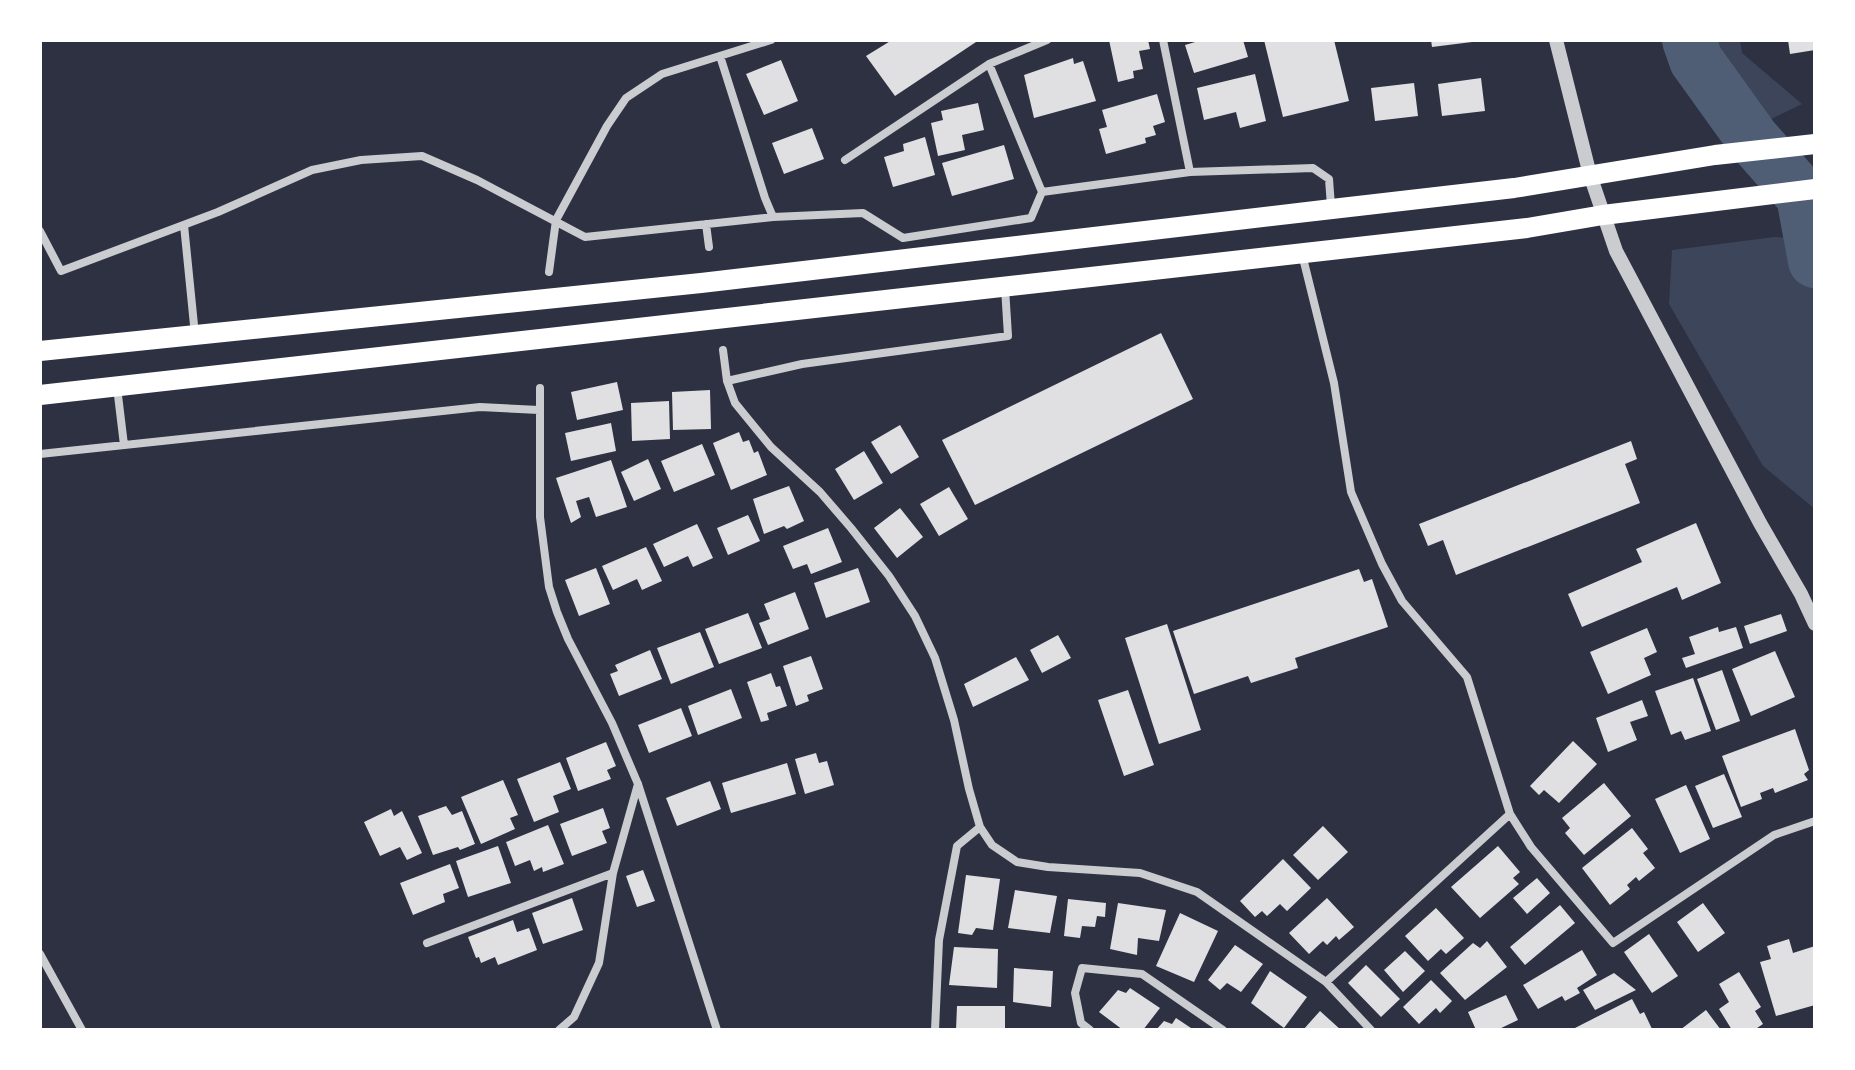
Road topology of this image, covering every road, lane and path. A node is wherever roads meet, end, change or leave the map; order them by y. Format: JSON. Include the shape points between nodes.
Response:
{"nodes":[{"id":1,"x":771,"y":40,"type":"edge"},
{"id":2,"x":1047,"y":40,"type":"edge"},
{"id":3,"x":1163,"y":40,"type":"edge"},
{"id":4,"x":1556,"y":40,"type":"edge"},
{"id":5,"x":720,"y":56,"type":"junction"},
{"id":6,"x":989,"y":64,"type":"junction"},
{"id":7,"x":1815,"y":144,"type":"edge"},
{"id":8,"x":845,"y":160,"type":"dead end"},
{"id":9,"x":1190,"y":172,"type":"junction"},
{"id":10,"x":1590,"y":175,"type":"junction"},
{"id":11,"x":1815,"y":189,"type":"edge"},
{"id":12,"x":1042,"y":192,"type":"junction"},
{"id":13,"x":1332,"y":209,"type":"junction"},
{"id":14,"x":1603,"y":215,"type":"junction"},
{"id":15,"x":773,"y":217,"type":"junction"},
{"id":16,"x":556,"y":220,"type":"junction"},
{"id":17,"x":706,"y":224,"type":"junction"},
{"id":18,"x":184,"y":225,"type":"junction"},
{"id":19,"x":40,"y":231,"type":"edge"},
{"id":20,"x":709,"y":247,"type":"dead end"},
{"id":21,"x":1302,"y":254,"type":"junction"},
{"id":22,"x":549,"y":272,"type":"dead end"},
{"id":23,"x":1005,"y":287,"type":"junction"},
{"id":24,"x":195,"y":335,"type":"junction"},
{"id":25,"x":723,"y":350,"type":"dead end"},
{"id":26,"x":40,"y":351,"type":"edge"},
{"id":27,"x":727,"y":381,"type":"junction"},
{"id":28,"x":117,"y":387,"type":"junction"},
{"id":29,"x":540,"y":388,"type":"dead end"},
{"id":30,"x":40,"y":395,"type":"edge"},
{"id":31,"x":539,"y":410,"type":"junction"},
{"id":32,"x":124,"y":445,"type":"junction"},
{"id":33,"x":40,"y":454,"type":"edge"},
{"id":34,"x":1815,"y":624,"type":"edge"},
{"id":35,"x":638,"y":784,"type":"junction"},
{"id":36,"x":1510,"y":814,"type":"junction"},
{"id":37,"x":1815,"y":821,"type":"edge"},
{"id":38,"x":980,"y":827,"type":"junction"},
{"id":39,"x":613,"y":873,"type":"junction"},
{"id":40,"x":427,"y":943,"type":"dead end"},
{"id":41,"x":40,"y":954,"type":"edge"},
{"id":42,"x":1326,"y":982,"type":"junction"},
{"id":43,"x":82,"y":1030,"type":"edge"},
{"id":44,"x":559,"y":1030,"type":"edge"},
{"id":45,"x":717,"y":1030,"type":"edge"},
{"id":46,"x":935,"y":1030,"type":"edge"},
{"id":47,"x":1090,"y":1030,"type":"edge"},
{"id":48,"x":1223,"y":1030,"type":"edge"},
{"id":49,"x":1371,"y":1030,"type":"edge"}],
"edges":[{"from":1,"to":5,"type":"street"},
{"from":2,"to":6,"type":"street"},
{"from":3,"to":9,"type":"street"},
{"from":4,"to":10,"type":"street"},
{"from":5,"to":15,"type":"street"},
{"from":5,"to":16,"type":"street","via":[[662,74],[626,98]]},
{"from":6,"to":8,"type":"street"},
{"from":6,"to":12,"type":"street"},
{"from":7,"to":10,"type":"main road"},
{"from":9,"to":12,"type":"street"},
{"from":9,"to":13,"type":"street","via":[[1313,168],[1329,179]]},
{"from":10,"to":13,"type":"main road"},
{"from":10,"to":14,"type":"street"},
{"from":11,"to":14,"type":"main road"},
{"from":12,"to":15,"type":"street","via":[[1031,218],[903,238],[863,213]]},
{"from":13,"to":24,"type":"main road","via":[[701,283]]},
{"from":14,"to":21,"type":"main road"},
{"from":14,"to":34,"type":"street","via":[[1616,251]]},
{"from":15,"to":17,"type":"street"},
{"from":16,"to":17,"type":"street","via":[[585,237]]},
{"from":16,"to":18,"type":"street","via":[[422,156],[312,170]]},
{"from":16,"to":22,"type":"street"},
{"from":17,"to":20,"type":"street"},
{"from":18,"to":19,"type":"street","via":[[61,271]]},
{"from":18,"to":24,"type":"street"},
{"from":21,"to":23,"type":"main road"},
{"from":21,"to":36,"type":"street","via":[[1334,383],[1351,492],[1402,601],[1467,677]]},
{"from":23,"to":27,"type":"street","via":[[1008,336],[802,364]]},
{"from":23,"to":28,"type":"main road"},
{"from":24,"to":26,"type":"main road"},
{"from":25,"to":27,"type":"street"},
{"from":27,"to":38,"type":"street","via":[[735,403],[851,528],[915,616],[935,658]]},
{"from":28,"to":30,"type":"main road"},
{"from":28,"to":32,"type":"street"},
{"from":29,"to":31,"type":"street"},
{"from":31,"to":32,"type":"street","via":[[480,407]]},
{"from":31,"to":35,"type":"street","via":[[540,517],[549,587],[568,639]]},
{"from":32,"to":33,"type":"street"},
{"from":35,"to":39,"type":"street"},
{"from":35,"to":45,"type":"street"},
{"from":36,"to":37,"type":"street","via":[[1531,847],[1613,943],[1774,835]]},
{"from":36,"to":42,"type":"street"},
{"from":38,"to":42,"type":"street","via":[[992,845],[1017,862],[1140,873],[1197,892]]},
{"from":38,"to":46,"type":"street","via":[[957,846],[939,940]]},
{"from":39,"to":40,"type":"street"},
{"from":39,"to":44,"type":"street","via":[[599,963],[574,1017]]},
{"from":41,"to":43,"type":"street"},
{"from":42,"to":49,"type":"street"},
{"from":47,"to":48,"type":"street","via":[[1081,1023],[1075,993],[1082,968],[1142,974]]}]}
